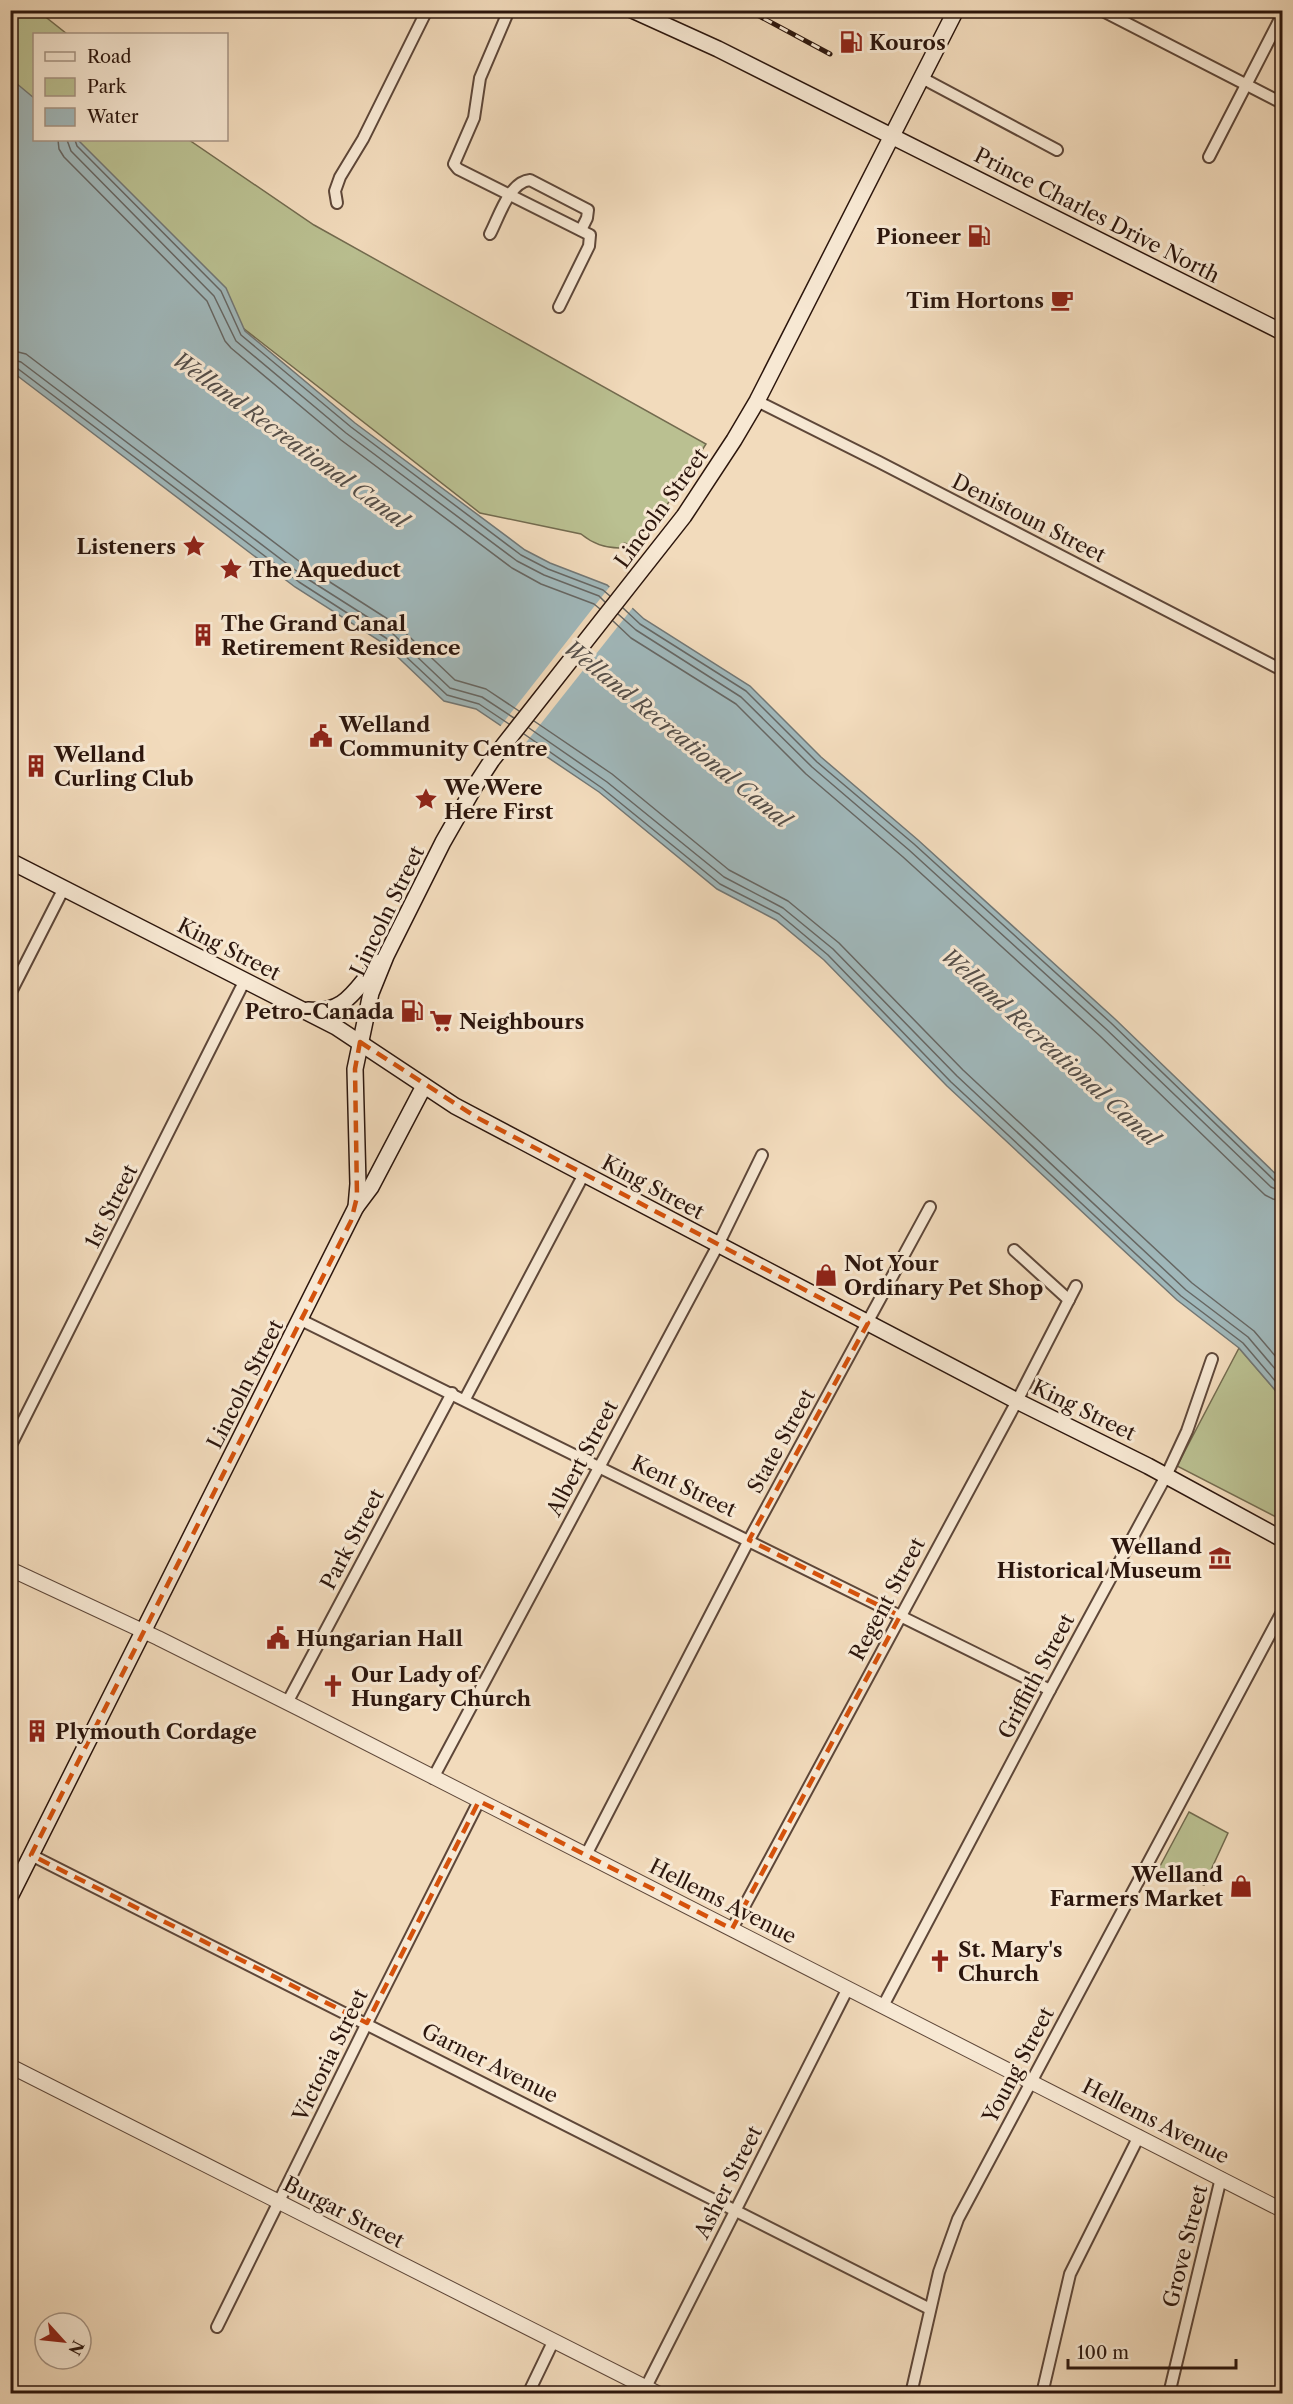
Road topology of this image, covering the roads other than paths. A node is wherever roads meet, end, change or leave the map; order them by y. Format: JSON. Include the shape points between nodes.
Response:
{"nodes":[{"id":1,"x":427,"y":10,"type":"edge"},
{"id":2,"x":509,"y":10,"type":"edge"},
{"id":3,"x":632,"y":10,"type":"edge"},
{"id":4,"x":956,"y":10,"type":"edge"},
{"id":5,"x":1101,"y":10,"type":"edge"},
{"id":6,"x":1282,"y":15,"type":"edge"},
{"id":7,"x":922,"y":78,"type":"junction"},
{"id":8,"x":1246,"y":85,"type":"junction"},
{"id":9,"x":1282,"y":103,"type":"edge"},
{"id":10,"x":893,"y":136,"type":"junction"},
{"id":11,"x":1057,"y":150,"type":"dead end"},
{"id":12,"x":1209,"y":157,"type":"dead end"},
{"id":13,"x":510,"y":195,"type":"junction"},
{"id":14,"x":337,"y":203,"type":"dead end"},
{"id":15,"x":581,"y":230,"type":"junction"},
{"id":16,"x":490,"y":234,"type":"dead end"},
{"id":17,"x":559,"y":307,"type":"dead end"},
{"id":18,"x":1282,"y":332,"type":"edge"},
{"id":19,"x":757,"y":401,"type":"junction"},
{"id":20,"x":1282,"y":670,"type":"edge"},
{"id":21,"x":10,"y":861,"type":"edge"},
{"id":22,"x":64,"y":888,"type":"junction"},
{"id":23,"x":386,"y":956,"type":"junction"},
{"id":24,"x":245,"y":980,"type":"junction"},
{"id":25,"x":10,"y":994,"type":"edge"},
{"id":26,"x":302,"y":1009,"type":"junction"},
{"id":27,"x":360,"y":1042,"type":"junction"},
{"id":28,"x":424,"y":1086,"type":"junction"},
{"id":29,"x":762,"y":1155,"type":"dead end"},
{"id":30,"x":584,"y":1174,"type":"junction"},
{"id":31,"x":356,"y":1207,"type":"junction"},
{"id":32,"x":930,"y":1207,"type":"dead end"},
{"id":33,"x":718,"y":1245,"type":"junction"},
{"id":34,"x":1014,"y":1250,"type":"dead end"},
{"id":35,"x":1076,"y":1286,"type":"dead end"},
{"id":36,"x":1069,"y":1300,"type":"junction"},
{"id":37,"x":301,"y":1320,"type":"junction"},
{"id":38,"x":868,"y":1323,"type":"junction"},
{"id":39,"x":1212,"y":1359,"type":"dead end"},
{"id":40,"x":452,"y":1393,"type":"junction"},
{"id":41,"x":465,"y":1399,"type":"junction"},
{"id":42,"x":1017,"y":1401,"type":"junction"},
{"id":43,"x":10,"y":1447,"type":"edge"},
{"id":44,"x":600,"y":1466,"type":"junction"},
{"id":45,"x":1166,"y":1476,"type":"junction"},
{"id":46,"x":1282,"y":1539,"type":"edge"},
{"id":47,"x":749,"y":1540,"type":"junction"},
{"id":48,"x":10,"y":1569,"type":"edge"},
{"id":49,"x":1282,"y":1612,"type":"edge"},
{"id":50,"x":900,"y":1616,"type":"junction"},
{"id":51,"x":144,"y":1632,"type":"junction"},
{"id":52,"x":1050,"y":1690,"type":"junction"},
{"id":53,"x":287,"y":1703,"type":"junction"},
{"id":54,"x":433,"y":1778,"type":"junction"},
{"id":55,"x":479,"y":1802,"type":"junction"},
{"id":56,"x":32,"y":1855,"type":"junction"},
{"id":57,"x":586,"y":1855,"type":"junction"},
{"id":58,"x":10,"y":1897,"type":"edge"},
{"id":59,"x":732,"y":1929,"type":"junction"},
{"id":60,"x":848,"y":1988,"type":"junction"},
{"id":61,"x":883,"y":2006,"type":"junction"},
{"id":62,"x":367,"y":2023,"type":"junction"},
{"id":63,"x":10,"y":2066,"type":"edge"},
{"id":64,"x":1031,"y":2081,"type":"junction"},
{"id":65,"x":1139,"y":2136,"type":"junction"},
{"id":66,"x":1221,"y":2178,"type":"junction"},
{"id":67,"x":279,"y":2202,"type":"junction"},
{"id":68,"x":735,"y":2210,"type":"junction"},
{"id":69,"x":1282,"y":2210,"type":"edge"},
{"id":70,"x":930,"y":2309,"type":"junction"},
{"id":71,"x":217,"y":2327,"type":"dead end"},
{"id":72,"x":554,"y":2342,"type":"junction"},
{"id":73,"x":645,"y":2390,"type":"edge"},
{"id":74,"x":528,"y":2394,"type":"edge"},
{"id":75,"x":659,"y":2394,"type":"edge"},
{"id":76,"x":911,"y":2394,"type":"edge"},
{"id":77,"x":1042,"y":2394,"type":"edge"},
{"id":78,"x":1169,"y":2394,"type":"edge"}],
"edges":[{"from":1,"to":14,"type":"street","via":[[340,177],[335,191]]},
{"from":2,"to":13,"type":"street","via":[[480,78],[474,118],[454,164],[458,170]]},
{"from":3,"to":10,"type":"main road","name":"Prince Charles Drive North"},
{"from":4,"to":7,"type":"main road","name":"Lincoln Street"},
{"from":5,"to":8,"type":"street"},
{"from":6,"to":8,"type":"street"},
{"from":7,"to":10,"type":"main road","name":"Lincoln Street"},
{"from":7,"to":11,"type":"street"},
{"from":8,"to":9,"type":"street"},
{"from":8,"to":12,"type":"street"},
{"from":10,"to":18,"type":"main road","name":"Prince Charles Drive North"},
{"from":10,"to":19,"type":"main road","name":"Lincoln Street"},
{"from":13,"to":15,"type":"street"},
{"from":13,"to":15,"type":"street","via":[[525,180],[538,182],[588,210]]},
{"from":13,"to":16,"type":"street"},
{"from":15,"to":17,"type":"street","via":[[590,235],[590,243]]},
{"from":19,"to":20,"type":"street","name":"Denistoun Street"},
{"from":19,"to":23,"type":"main road","name":"Lincoln Street","via":[[697,498],[479,779]]},
{"from":21,"to":22,"type":"main road","name":"King Street"},
{"from":22,"to":24,"type":"main road","name":"King Street"},
{"from":22,"to":25,"type":"street"},
{"from":23,"to":26,"type":"main road","via":[[344,1003],[327,1011]]},
{"from":23,"to":27,"type":"main road","name":"Lincoln Street","via":[[371,993]]},
{"from":24,"to":26,"type":"main road","name":"King Street"},
{"from":24,"to":43,"type":"street","name":"1st Street"},
{"from":26,"to":27,"type":"main road","name":"King Street"},
{"from":27,"to":28,"type":"main road","name":"King Street"},
{"from":27,"to":31,"type":"main road","name":"Lincoln Street","via":[[355,1069]]},
{"from":28,"to":30,"type":"main road","name":"King Street"},
{"from":28,"to":31,"type":"main road","via":[[371,1187]]},
{"from":29,"to":33,"type":"street","name":"Albert Street"},
{"from":30,"to":33,"type":"main road","name":"King Street"},
{"from":30,"to":41,"type":"street"},
{"from":31,"to":37,"type":"main road","name":"Lincoln Street"},
{"from":32,"to":38,"type":"street","name":"State Street"},
{"from":33,"to":38,"type":"main road","name":"King Street"},
{"from":33,"to":44,"type":"street","name":"Albert Street"},
{"from":34,"to":36,"type":"street"},
{"from":35,"to":36,"type":"street","name":"Regent Street"},
{"from":36,"to":42,"type":"street","name":"Regent Street"},
{"from":37,"to":40,"type":"street","name":"Kent Street"},
{"from":37,"to":51,"type":"main road","name":"Lincoln Street"},
{"from":38,"to":42,"type":"main road","name":"King Street"},
{"from":38,"to":47,"type":"street","name":"State Street"},
{"from":39,"to":45,"type":"street","name":"Griffith Street","via":[[1187,1431]]},
{"from":40,"to":41,"type":"street","name":"Kent Street"},
{"from":40,"to":53,"type":"street","name":"Park Street"},
{"from":41,"to":44,"type":"street","name":"Kent Street"},
{"from":42,"to":45,"type":"main road","name":"King Street"},
{"from":42,"to":50,"type":"street","name":"Regent Street"},
{"from":44,"to":47,"type":"street","name":"Kent Street"},
{"from":44,"to":54,"type":"street","name":"Albert Street"},
{"from":45,"to":46,"type":"main road","name":"King Street"},
{"from":45,"to":52,"type":"street","name":"Griffith Street"},
{"from":47,"to":50,"type":"street","name":"Kent Street"},
{"from":47,"to":57,"type":"street","name":"State Street"},
{"from":48,"to":51,"type":"street","name":"Hellems Avenue"},
{"from":49,"to":64,"type":"street","name":"Young Street"},
{"from":50,"to":52,"type":"street","name":"Kent Street"},
{"from":50,"to":59,"type":"street","name":"Regent Street"},
{"from":51,"to":53,"type":"street","name":"Hellems Avenue"},
{"from":51,"to":56,"type":"main road","name":"Lincoln Street"},
{"from":52,"to":61,"type":"street","name":"Griffith Street"},
{"from":53,"to":54,"type":"street","name":"Hellems Avenue"},
{"from":54,"to":55,"type":"street","name":"Hellems Avenue"},
{"from":55,"to":57,"type":"street","name":"Hellems Avenue"},
{"from":55,"to":62,"type":"street","name":"Victoria Street"},
{"from":56,"to":58,"type":"main road","name":"Lincoln Street"},
{"from":56,"to":62,"type":"street","name":"Garner Avenue"},
{"from":57,"to":59,"type":"street","name":"Hellems Avenue"},
{"from":59,"to":60,"type":"street","name":"Hellems Avenue"},
{"from":60,"to":61,"type":"street","name":"Hellems Avenue"},
{"from":60,"to":68,"type":"street","name":"Asher Street"},
{"from":61,"to":64,"type":"street","name":"Hellems Avenue"},
{"from":62,"to":67,"type":"street","name":"Victoria Street"},
{"from":62,"to":68,"type":"street","name":"Garner Avenue"},
{"from":63,"to":67,"type":"street","name":"Burgar Street"},
{"from":64,"to":65,"type":"street","name":"Hellems Avenue"},
{"from":64,"to":70,"type":"street","name":"Young Street","via":[[958,2219]]},
{"from":65,"to":66,"type":"street","name":"Hellems Avenue"},
{"from":65,"to":77,"type":"street","via":[[1070,2274]]},
{"from":66,"to":69,"type":"street","name":"Hellems Avenue"},
{"from":66,"to":78,"type":"street","name":"Grove Street"},
{"from":67,"to":71,"type":"street","name":"Victoria Street"},
{"from":67,"to":72,"type":"street","name":"Burgar Street"},
{"from":68,"to":70,"type":"street","name":"Garner Avenue"},
{"from":68,"to":73,"type":"street","name":"Asher Street"},
{"from":70,"to":76,"type":"street","name":"Young Street"},
{"from":72,"to":73,"type":"street","name":"Burgar Street"},
{"from":72,"to":74,"type":"street"},
{"from":73,"to":75,"type":"street","name":"Burgar Street"}]}
